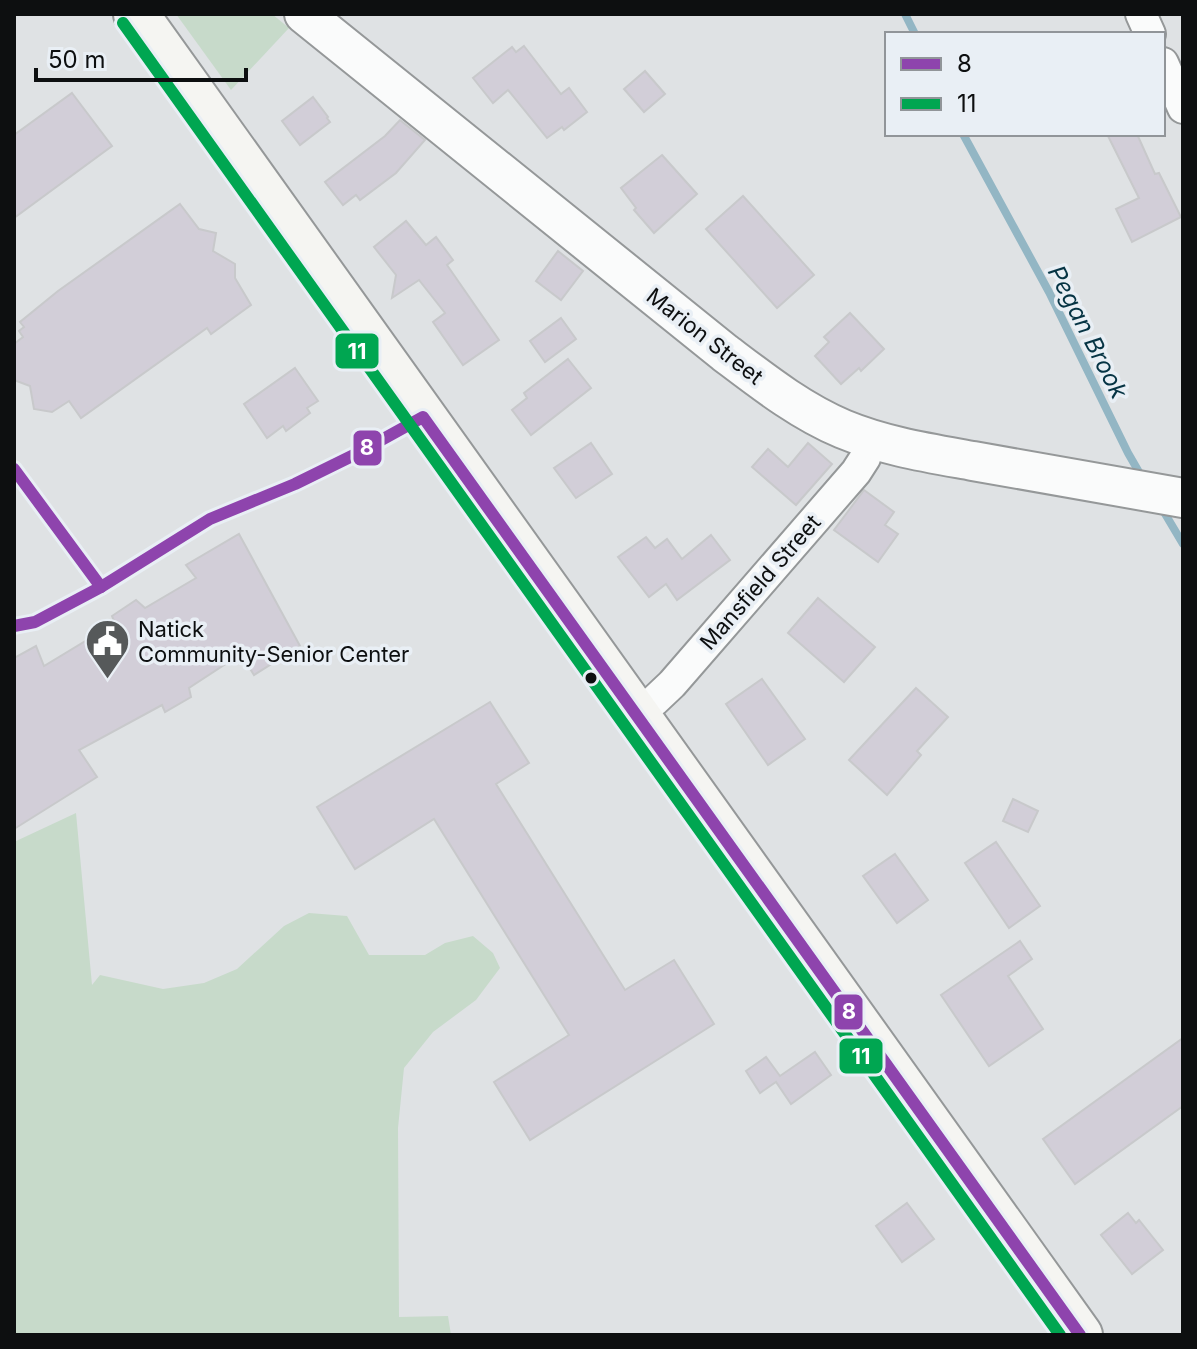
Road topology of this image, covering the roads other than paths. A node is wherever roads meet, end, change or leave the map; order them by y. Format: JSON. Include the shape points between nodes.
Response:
{"nodes":[{"id":1,"x":136,"y":14,"type":"edge"},
{"id":2,"x":304,"y":14,"type":"edge"},
{"id":3,"x":1165,"y":68,"type":"edge"},
{"id":4,"x":1183,"y":108,"type":"edge"},
{"id":5,"x":871,"y":438,"type":"junction"},
{"id":6,"x":1183,"y":498,"type":"edge"},
{"id":7,"x":635,"y":715,"type":"junction"},
{"id":8,"x":1080,"y":1335,"type":"edge"}],
"edges":[{"from":1,"to":7,"type":"main road"},
{"from":2,"to":5,"type":"street","name":"Marion Street","via":[[736,361],[815,415]]},
{"from":3,"to":4,"type":"street"},
{"from":5,"to":6,"type":"street","name":"Marion Street"},
{"from":5,"to":7,"type":"street","name":"Mansfield Street","via":[[856,472],[672,684]]},
{"from":7,"to":8,"type":"main road"}]}
